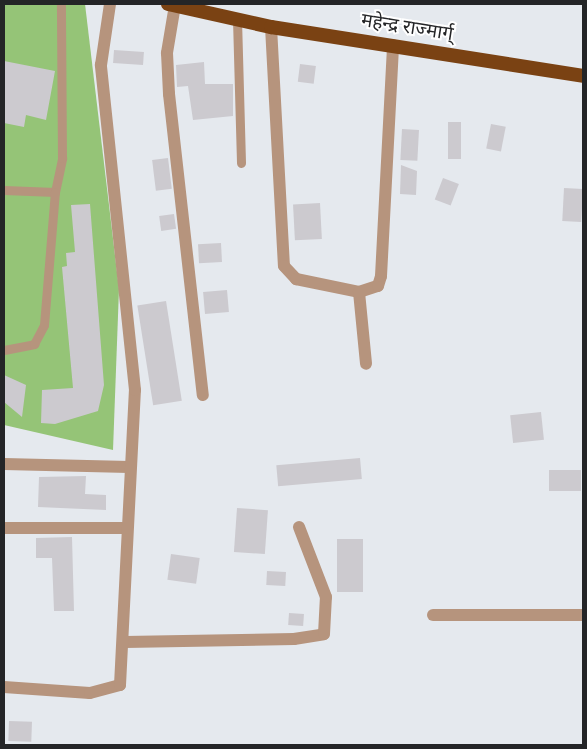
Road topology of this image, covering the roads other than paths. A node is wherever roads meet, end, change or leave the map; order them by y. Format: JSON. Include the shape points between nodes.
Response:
{"nodes":[{"id":1,"x":61,"y":4,"type":"edge"},
{"id":2,"x":110,"y":4,"type":"edge"},
{"id":3,"x":172,"y":4,"type":"edge"},
{"id":4,"x":236,"y":19,"type":"junction"},
{"id":5,"x":271,"y":27,"type":"junction"},
{"id":6,"x":393,"y":44,"type":"junction"},
{"id":7,"x":583,"y":76,"type":"edge"},
{"id":8,"x":241,"y":163,"type":"dead end"},
{"id":9,"x":4,"y":190,"type":"edge"},
{"id":10,"x":56,"y":192,"type":"junction"},
{"id":11,"x":359,"y":292,"type":"junction"},
{"id":12,"x":4,"y":350,"type":"edge"},
{"id":13,"x":366,"y":364,"type":"dead end"},
{"id":14,"x":203,"y":395,"type":"dead end"},
{"id":15,"x":4,"y":464,"type":"edge"},
{"id":16,"x":129,"y":467,"type":"junction"},
{"id":17,"x":299,"y":527,"type":"dead end"},
{"id":18,"x":4,"y":528,"type":"edge"},
{"id":19,"x":126,"y":528,"type":"junction"},
{"id":20,"x":433,"y":615,"type":"dead end"},
{"id":21,"x":583,"y":615,"type":"edge"},
{"id":22,"x":125,"y":642,"type":"junction"},
{"id":23,"x":4,"y":687,"type":"edge"}],
"edges":[{"from":1,"to":10,"type":"lane","via":[[62,158]]},
{"from":2,"to":16,"type":"street","via":[[101,65],[135,390]]},
{"from":3,"to":4,"type":"highway","name":"महेन्द्र राज्मार्ग्"},
{"from":3,"to":14,"type":"street","via":[[167,53],[169,94]]},
{"from":4,"to":5,"type":"highway","name":"महेन्द्र राज्मार्ग्"},
{"from":4,"to":8,"type":"lane"},
{"from":5,"to":6,"type":"highway","name":"महेन्द्र राज्मार्ग्"},
{"from":5,"to":11,"type":"street","via":[[284,266],[296,279]]},
{"from":6,"to":7,"type":"highway","name":"महेन्द्र राज्मार्ग्"},
{"from":6,"to":11,"type":"street","via":[[381,276],[378,286]]},
{"from":9,"to":10,"type":"lane"},
{"from":10,"to":12,"type":"lane","via":[[44,325],[34,344]]},
{"from":11,"to":13,"type":"street"},
{"from":15,"to":16,"type":"street"},
{"from":16,"to":19,"type":"street"},
{"from":17,"to":22,"type":"street","via":[[326,597],[324,634],[294,639]]},
{"from":18,"to":19,"type":"street"},
{"from":19,"to":22,"type":"street"},
{"from":20,"to":21,"type":"street"},
{"from":22,"to":23,"type":"street","via":[[120,685],[90,693]]}]}
